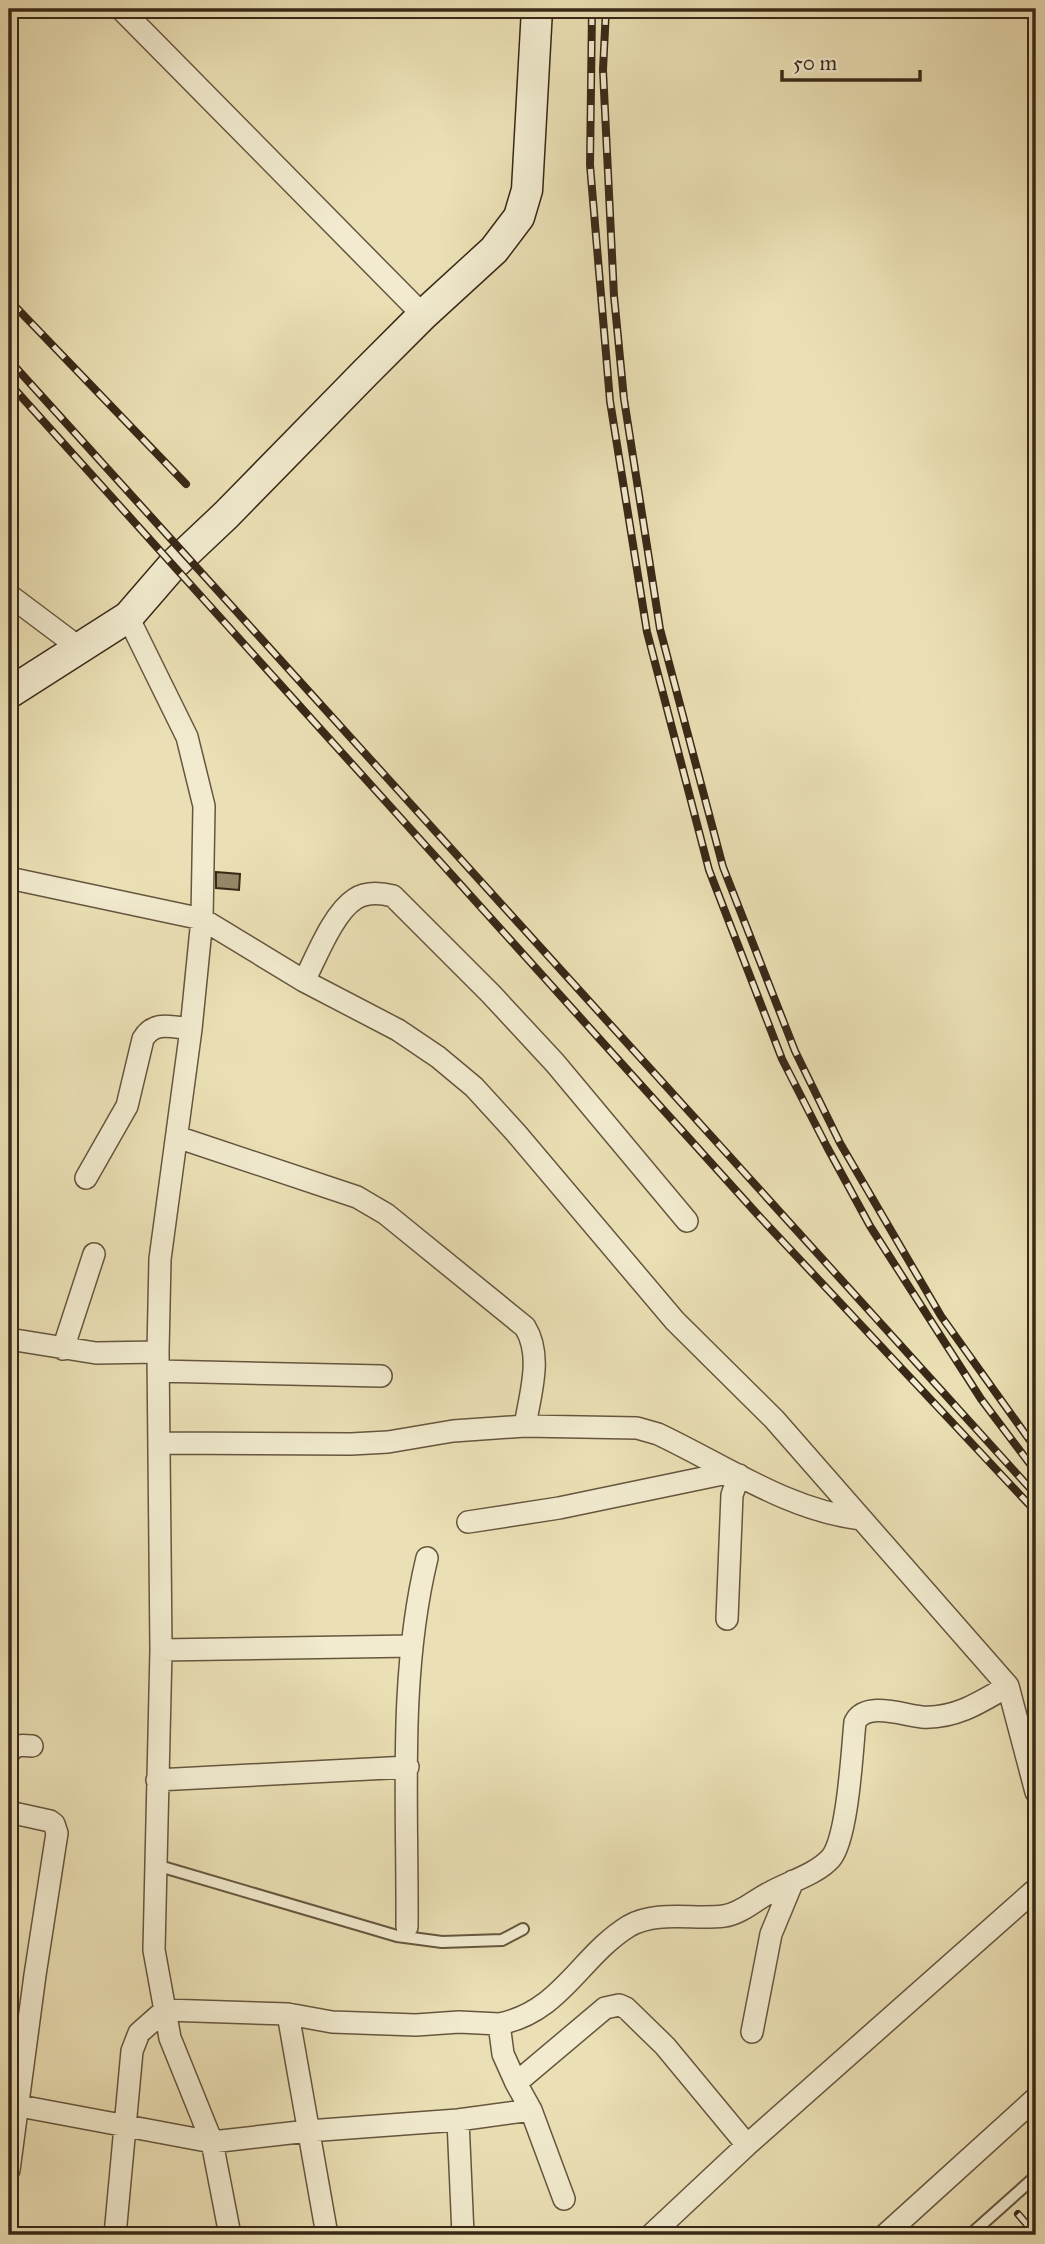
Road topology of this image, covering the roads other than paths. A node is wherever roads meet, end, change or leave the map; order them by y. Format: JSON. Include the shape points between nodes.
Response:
{"nodes":[{"id":1,"x":121,"y":9,"type":"edge"},
{"id":2,"x":537,"y":9,"type":"edge"},
{"id":3,"x":1029,"y":9,"type":"edge"},
{"id":4,"x":1036,"y":17,"type":"edge"},
{"id":5,"x":423,"y":315,"type":"junction"},
{"id":6,"x":9,"y":595,"type":"edge"},
{"id":7,"x":128,"y":617,"type":"junction"},
{"id":8,"x":81,"y":649,"type":"junction"},
{"id":9,"x":9,"y":693,"type":"edge"},
{"id":10,"x":9,"y":878,"type":"edge"},
{"id":11,"x":202,"y":919,"type":"junction"},
{"id":12,"x":304,"y":981,"type":"junction"},
{"id":13,"x":191,"y":1029,"type":"junction"},
{"id":14,"x":177,"y":1137,"type":"junction"},
{"id":15,"x":86,"y":1178,"type":"dead end"},
{"id":16,"x":687,"y":1221,"type":"dead end"},
{"id":17,"x":94,"y":1254,"type":"dead end"},
{"id":18,"x":9,"y":1339,"type":"edge"},
{"id":19,"x":63,"y":1349,"type":"junction"},
{"id":20,"x":158,"y":1362,"type":"junction"},
{"id":21,"x":381,"y":1376,"type":"dead end"},
{"id":22,"x":525,"y":1426,"type":"junction"},
{"id":23,"x":159,"y":1443,"type":"junction"},
{"id":24,"x":735,"y":1473,"type":"junction"},
{"id":25,"x":861,"y":1519,"type":"junction"},
{"id":26,"x":468,"y":1522,"type":"dead end"},
{"id":27,"x":427,"y":1558,"type":"dead end"},
{"id":28,"x":727,"y":1619,"type":"dead end"},
{"id":29,"x":412,"y":1646,"type":"junction"},
{"id":30,"x":161,"y":1650,"type":"junction"},
{"id":31,"x":1008,"y":1686,"type":"junction"},
{"id":32,"x":32,"y":1746,"type":"dead end"},
{"id":33,"x":9,"y":1754,"type":"edge"},
{"id":34,"x":408,"y":1767,"type":"junction"},
{"id":35,"x":157,"y":1780,"type":"junction"},
{"id":36,"x":1036,"y":1792,"type":"edge"},
{"id":37,"x":9,"y":1812,"type":"edge"},
{"id":38,"x":156,"y":1865,"type":"junction"},
{"id":39,"x":793,"y":1881,"type":"junction"},
{"id":40,"x":1036,"y":1889,"type":"edge"},
{"id":41,"x":407,"y":1927,"type":"dead end"},
{"id":42,"x":523,"y":1929,"type":"dead end"},
{"id":43,"x":165,"y":2011,"type":"junction"},
{"id":44,"x":288,"y":2014,"type":"junction"},
{"id":45,"x":499,"y":2024,"type":"junction"},
{"id":46,"x":752,"y":2032,"type":"dead end"},
{"id":47,"x":516,"y":2083,"type":"junction"},
{"id":48,"x":1036,"y":2098,"type":"edge"},
{"id":49,"x":13,"y":2105,"type":"edge"},
{"id":50,"x":531,"y":2110,"type":"junction"},
{"id":51,"x":457,"y":2120,"type":"junction"},
{"id":52,"x":125,"y":2124,"type":"junction"},
{"id":53,"x":308,"y":2131,"type":"junction"},
{"id":54,"x":212,"y":2141,"type":"junction"},
{"id":55,"x":747,"y":2145,"type":"junction"},
{"id":56,"x":9,"y":2170,"type":"edge"},
{"id":57,"x":1036,"y":2176,"type":"edge"},
{"id":58,"x":564,"y":2199,"type":"dead end"},
{"id":59,"x":115,"y":2235,"type":"edge"},
{"id":60,"x":230,"y":2235,"type":"edge"},
{"id":61,"x":327,"y":2235,"type":"edge"},
{"id":62,"x":463,"y":2235,"type":"edge"},
{"id":63,"x":651,"y":2235,"type":"edge"},
{"id":64,"x":885,"y":2235,"type":"edge"},
{"id":65,"x":970,"y":2235,"type":"edge"}],
"edges":[{"from":1,"to":5,"type":"street"},
{"from":2,"to":5,"type":"street","via":[[531,157],[519,218],[494,250]]},
{"from":3,"to":4,"type":"lane"},
{"from":5,"to":7,"type":"street","via":[[173,565]]},
{"from":6,"to":8,"type":"street"},
{"from":7,"to":8,"type":"street"},
{"from":7,"to":11,"type":"street","via":[[187,737],[204,806]]},
{"from":8,"to":9,"type":"street"},
{"from":10,"to":11,"type":"street"},
{"from":11,"to":12,"type":"street"},
{"from":11,"to":13,"type":"street"},
{"from":12,"to":16,"type":"street","via":[[338,917],[355,899],[381,893],[393,896],[555,1063]]},
{"from":12,"to":25,"type":"street","via":[[398,1030],[474,1087],[675,1321],[774,1419]]},
{"from":13,"to":14,"type":"street"},
{"from":13,"to":15,"type":"street","via":[[161,1026],[147,1031],[127,1106]]},
{"from":14,"to":20,"type":"street","via":[[160,1259]]},
{"from":14,"to":22,"type":"street","via":[[358,1197],[386,1214],[525,1327],[534,1351]]},
{"from":17,"to":19,"type":"street"},
{"from":18,"to":19,"type":"street"},
{"from":19,"to":20,"type":"street"},
{"from":20,"to":21,"type":"street"},
{"from":20,"to":23,"type":"street"},
{"from":22,"to":23,"type":"street","via":[[351,1444]]},
{"from":22,"to":24,"type":"street","via":[[637,1428]]},
{"from":23,"to":30,"type":"street"},
{"from":24,"to":25,"type":"street","via":[[815,1509]]},
{"from":24,"to":26,"type":"street"},
{"from":24,"to":28,"type":"street"},
{"from":25,"to":31,"type":"street"},
{"from":27,"to":29,"type":"street"},
{"from":29,"to":30,"type":"street"},
{"from":29,"to":34,"type":"street"},
{"from":30,"to":35,"type":"street"},
{"from":31,"to":36,"type":"street"},
{"from":31,"to":39,"type":"street","via":[[971,1707],[943,1716],[877,1711],[858,1716],[838,1845],[818,1868]]},
{"from":32,"to":33,"type":"street","via":[[20,1745]]},
{"from":34,"to":35,"type":"street"},
{"from":34,"to":41,"type":"street"},
{"from":35,"to":38,"type":"street"},
{"from":37,"to":49,"type":"street","via":[[50,1821],[57,1833]]},
{"from":38,"to":42,"type":"lane","via":[[397,1936],[442,1942],[502,1940]]},
{"from":38,"to":43,"type":"street","via":[[154,1950]]},
{"from":39,"to":45,"type":"street","via":[[725,1916],[677,1916],[631,1925],[548,2003],[527,2017]]},
{"from":39,"to":46,"type":"street","via":[[771,1934]]},
{"from":40,"to":55,"type":"street"},
{"from":43,"to":44,"type":"street"},
{"from":43,"to":52,"type":"street","via":[[135,2040]]},
{"from":43,"to":54,"type":"street","via":[[170,2038]]},
{"from":44,"to":45,"type":"street","via":[[332,2022]]},
{"from":44,"to":53,"type":"street"},
{"from":45,"to":47,"type":"street","via":[[503,2054]]},
{"from":47,"to":50,"type":"street"},
{"from":47,"to":55,"type":"street","via":[[605,2008],[620,2005],[665,2046]]},
{"from":48,"to":64,"type":"street"},
{"from":49,"to":52,"type":"street"},
{"from":49,"to":56,"type":"street"},
{"from":50,"to":51,"type":"street"},
{"from":50,"to":58,"type":"street"},
{"from":51,"to":53,"type":"street"},
{"from":51,"to":62,"type":"street"},
{"from":52,"to":54,"type":"street"},
{"from":52,"to":59,"type":"street"},
{"from":53,"to":54,"type":"street"},
{"from":53,"to":61,"type":"street"},
{"from":54,"to":60,"type":"street"},
{"from":55,"to":63,"type":"street"},
{"from":57,"to":65,"type":"lane"}]}
